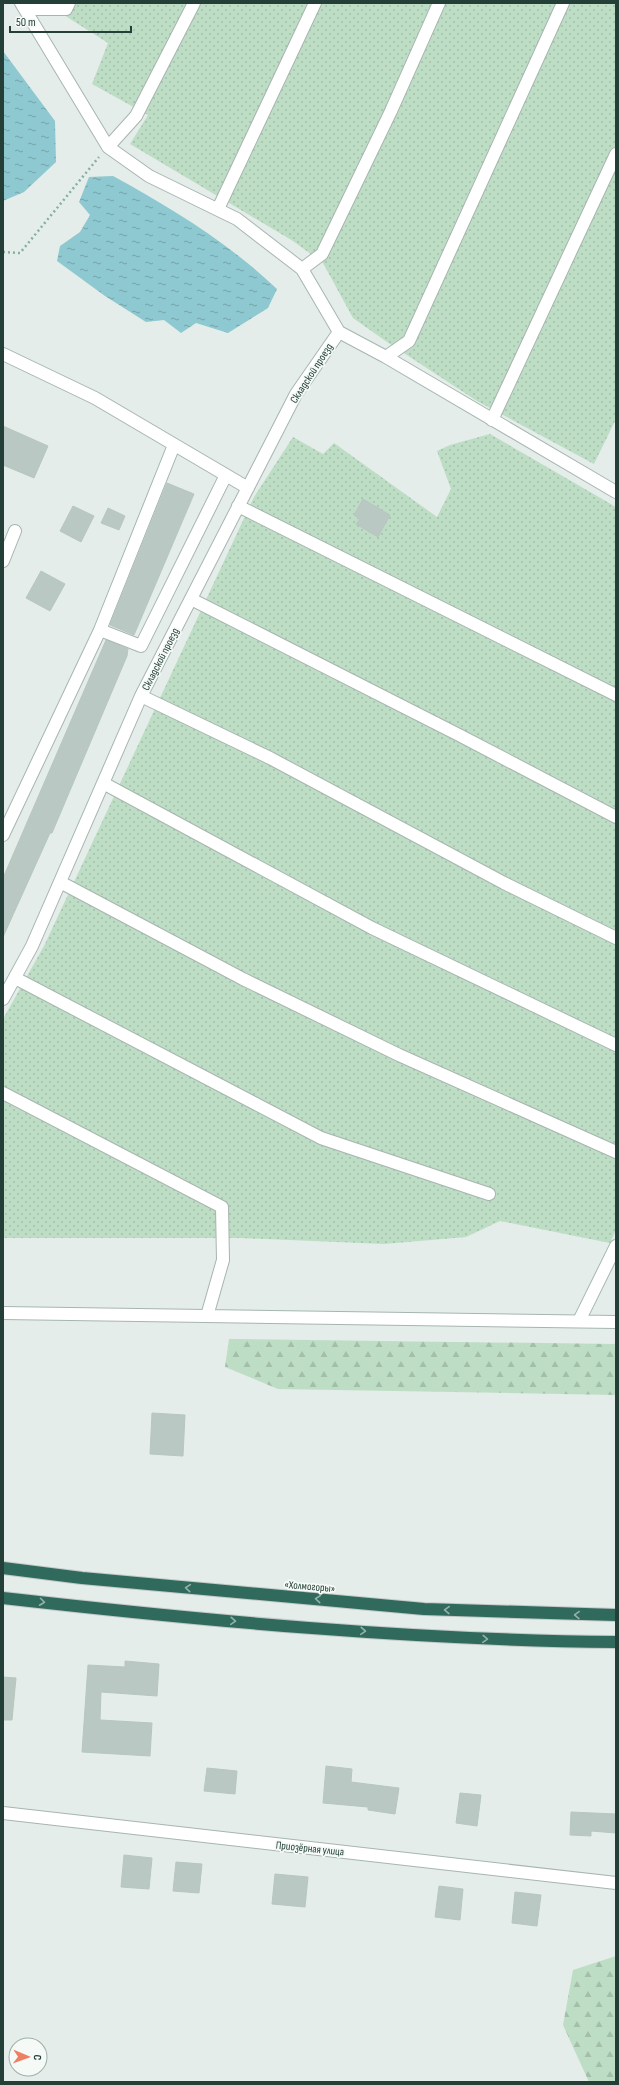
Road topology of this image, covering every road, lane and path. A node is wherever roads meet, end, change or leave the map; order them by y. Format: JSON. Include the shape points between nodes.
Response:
{"nodes":[{"id":1,"x":69,"y":3,"type":"edge"},
{"id":2,"x":194,"y":3,"type":"edge"},
{"id":3,"x":315,"y":3,"type":"edge"},
{"id":4,"x":439,"y":3,"type":"edge"},
{"id":5,"x":563,"y":3,"type":"edge"},
{"id":6,"x":23,"y":6,"type":"edge"},
{"id":7,"x":108,"y":147,"type":"junction"},
{"id":8,"x":616,"y":154,"type":"edge"},
{"id":9,"x":218,"y":209,"type":"junction"},
{"id":10,"x":3,"y":252,"type":"edge"},
{"id":11,"x":302,"y":269,"type":"junction"},
{"id":12,"x":339,"y":332,"type":"junction"},
{"id":13,"x":3,"y":354,"type":"edge"},
{"id":14,"x":386,"y":357,"type":"junction"},
{"id":15,"x":492,"y":420,"type":"junction"},
{"id":16,"x":174,"y":445,"type":"junction"},
{"id":17,"x":226,"y":475,"type":"junction"},
{"id":18,"x":248,"y":488,"type":"junction"},
{"id":19,"x":616,"y":492,"type":"edge"},
{"id":20,"x":238,"y":506,"type":"junction"},
{"id":21,"x":15,"y":531,"type":"dead end"},
{"id":22,"x":3,"y":561,"type":"edge"},
{"id":23,"x":191,"y":599,"type":"junction"},
{"id":24,"x":100,"y":630,"type":"junction"},
{"id":25,"x":141,"y":696,"type":"junction"},
{"id":26,"x":616,"y":696,"type":"edge"},
{"id":27,"x":103,"y":783,"type":"junction"},
{"id":28,"x":616,"y":817,"type":"edge"},
{"id":29,"x":3,"y":835,"type":"edge"},
{"id":30,"x":60,"y":882,"type":"junction"},
{"id":31,"x":616,"y":938,"type":"edge"},
{"id":32,"x":15,"y":978,"type":"junction"},
{"id":33,"x":3,"y":999,"type":"edge"},
{"id":34,"x":616,"y":1045,"type":"edge"},
{"id":35,"x":3,"y":1093,"type":"edge"},
{"id":36,"x":616,"y":1152,"type":"edge"},
{"id":37,"x":489,"y":1194,"type":"dead end"},
{"id":38,"x":616,"y":1246,"type":"edge"},
{"id":39,"x":3,"y":1313,"type":"edge"},
{"id":40,"x":208,"y":1316,"type":"junction"},
{"id":41,"x":578,"y":1321,"type":"junction"},
{"id":42,"x":616,"y":1322,"type":"edge"},
{"id":43,"x":3,"y":1568,"type":"edge"},
{"id":44,"x":3,"y":1598,"type":"edge"},
{"id":45,"x":616,"y":1615,"type":"edge"},
{"id":46,"x":616,"y":1642,"type":"edge"},
{"id":47,"x":3,"y":1813,"type":"edge"},
{"id":48,"x":616,"y":1883,"type":"edge"}],
"edges":[{"from":1,"to":6,"type":"street","via":[[66,9]]},
{"from":2,"to":7,"type":"street","via":[[136,116]]},
{"from":3,"to":9,"type":"street"},
{"from":4,"to":11,"type":"street","via":[[322,254]]},
{"from":5,"to":14,"type":"street","via":[[409,341]]},
{"from":6,"to":7,"type":"street"},
{"from":7,"to":9,"type":"street","via":[[149,176]]},
{"from":7,"to":10,"type":"path","via":[[20,253]]},
{"from":8,"to":15,"type":"street"},
{"from":9,"to":11,"type":"street","via":[[237,219]]},
{"from":11,"to":12,"type":"street"},
{"from":12,"to":14,"type":"street"},
{"from":12,"to":18,"type":"street","name":"Складской проезд","via":[[296,394]]},
{"from":13,"to":16,"type":"street","via":[[95,398]]},
{"from":14,"to":15,"type":"street"},
{"from":15,"to":19,"type":"street"},
{"from":16,"to":17,"type":"street"},
{"from":16,"to":24,"type":"street"},
{"from":17,"to":18,"type":"street"},
{"from":17,"to":24,"type":"street","via":[[141,646]]},
{"from":18,"to":20,"type":"street","name":"Складской проезд"},
{"from":20,"to":23,"type":"street","name":"Складской проезд"},
{"from":20,"to":26,"type":"street"},
{"from":21,"to":22,"type":"street"},
{"from":23,"to":25,"type":"street","name":"Складской проезд"},
{"from":23,"to":28,"type":"street"},
{"from":24,"to":29,"type":"street"},
{"from":25,"to":27,"type":"street","name":"Складской проезд"},
{"from":25,"to":31,"type":"street","via":[[270,758],[504,883]]},
{"from":27,"to":30,"type":"street","name":"Складской проезд"},
{"from":27,"to":34,"type":"street","via":[[372,928]]},
{"from":30,"to":32,"type":"street","name":"Складской проезд"},
{"from":30,"to":36,"type":"street","via":[[244,979],[399,1055]]},
{"from":32,"to":33,"type":"street","name":"Складской проезд"},
{"from":32,"to":37,"type":"street","via":[[321,1138]]},
{"from":35,"to":40,"type":"street","via":[[222,1207],[223,1260]]},
{"from":38,"to":41,"type":"street"},
{"from":39,"to":40,"type":"street"},
{"from":40,"to":41,"type":"street"},
{"from":41,"to":42,"type":"street"},
{"from":45,"to":43,"type":"highway","name":"«Холмогоры»","one_way":true,"via":[[424,1609],[82,1578]]},
{"from":44,"to":46,"type":"highway","one_way":true,"via":[[153,1615],[418,1636]]},
{"from":47,"to":48,"type":"street","name":"Приозёрная улица"}]}
